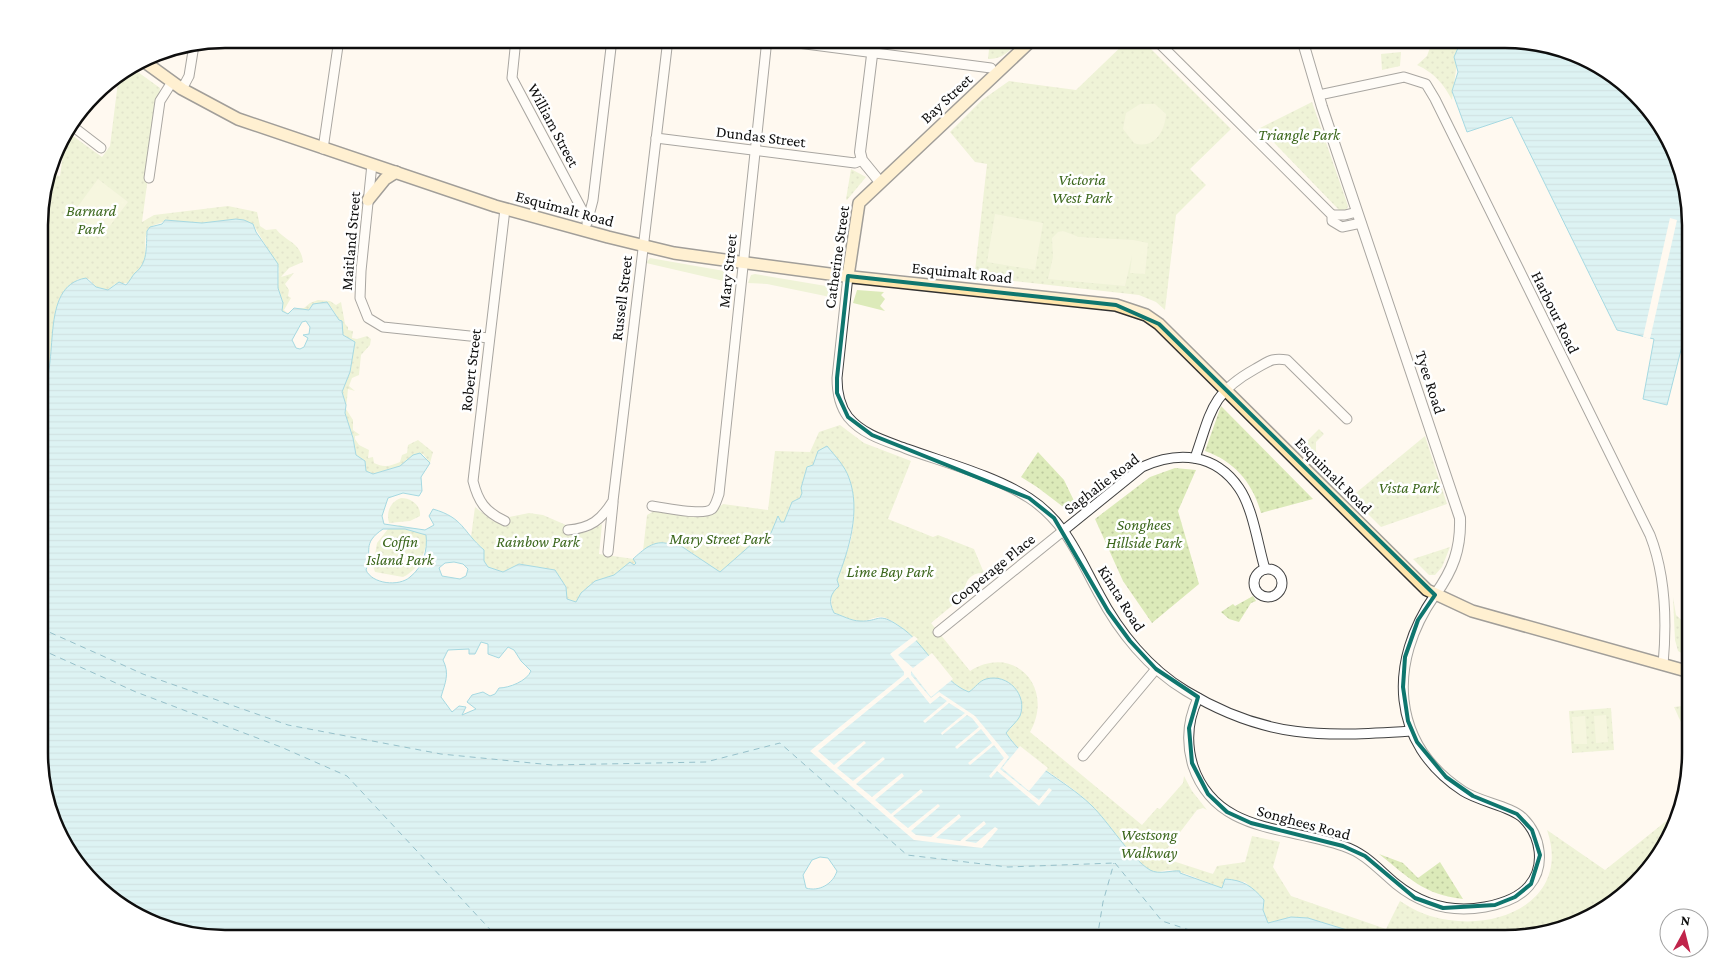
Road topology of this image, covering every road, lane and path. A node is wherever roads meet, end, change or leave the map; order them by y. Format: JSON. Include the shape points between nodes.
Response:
{"nodes":[{"id":1,"x":338,"y":48,"type":"edge"},
{"id":2,"x":515,"y":48,"type":"edge"},
{"id":3,"x":611,"y":48,"type":"edge"},
{"id":4,"x":667,"y":48,"type":"edge"},
{"id":5,"x":766,"y":48,"type":"edge"},
{"id":6,"x":840,"y":48,"type":"edge"},
{"id":7,"x":873,"y":48,"type":"edge"},
{"id":8,"x":1023,"y":48,"type":"edge"},
{"id":9,"x":1164,"y":48,"type":"edge"},
{"id":10,"x":1305,"y":48,"type":"edge"},
{"id":11,"x":193,"y":50,"type":"edge"},
{"id":12,"x":872,"y":52,"type":"junction"},
{"id":13,"x":149,"y":65,"type":"edge"},
{"id":14,"x":991,"y":68,"type":"dead end"},
{"id":15,"x":172,"y":82,"type":"junction"},
{"id":16,"x":182,"y":89,"type":"junction"},
{"id":17,"x":1319,"y":95,"type":"junction"},
{"id":18,"x":76,"y":128,"type":"edge"},
{"id":19,"x":656,"y":138,"type":"junction"},
{"id":20,"x":102,"y":148,"type":"dead end"},
{"id":21,"x":323,"y":149,"type":"junction"},
{"id":22,"x":755,"y":151,"type":"junction"},
{"id":23,"x":862,"y":160,"type":"junction"},
{"id":24,"x":372,"y":164,"type":"junction"},
{"id":25,"x":396,"y":172,"type":"junction"},
{"id":26,"x":149,"y":178,"type":"dead end"},
{"id":27,"x":880,"y":182,"type":"junction"},
{"id":28,"x":368,"y":200,"type":"junction"},
{"id":29,"x":505,"y":210,"type":"junction"},
{"id":30,"x":1357,"y":212,"type":"junction"},
{"id":31,"x":1332,"y":215,"type":"junction"},
{"id":32,"x":1361,"y":223,"type":"junction"},
{"id":33,"x":587,"y":226,"type":"junction"},
{"id":34,"x":643,"y":245,"type":"junction"},
{"id":35,"x":743,"y":263,"type":"junction"},
{"id":36,"x":848,"y":276,"type":"junction"},
{"id":37,"x":489,"y":338,"type":"junction"},
{"id":38,"x":1225,"y":389,"type":"junction"},
{"id":39,"x":841,"y":405,"type":"joint"},
{"id":40,"x":1347,"y":419,"type":"dead end"},
{"id":41,"x":1195,"y":458,"type":"junction"},
{"id":42,"x":613,"y":500,"type":"junction"},
{"id":43,"x":652,"y":506,"type":"dead end"},
{"id":44,"x":505,"y":521,"type":"dead end"},
{"id":45,"x":568,"y":530,"type":"dead end"},
{"id":46,"x":1064,"y":530,"type":"junction"},
{"id":47,"x":608,"y":552,"type":"dead end"},
{"id":48,"x":1265,"y":570,"type":"dead end"},
{"id":49,"x":1434,"y":595,"type":"junction"},
{"id":50,"x":938,"y":632,"type":"dead end"},
{"id":51,"x":1663,"y":665,"type":"junction"},
{"id":52,"x":1156,"y":669,"type":"junction"},
{"id":53,"x":1682,"y":670,"type":"edge"},
{"id":54,"x":1198,"y":698,"type":"junction"},
{"id":55,"x":1412,"y":731,"type":"junction"},
{"id":56,"x":1083,"y":756,"type":"dead end"}],
"edges":[{"from":1,"to":21,"type":"street"},
{"from":2,"to":33,"type":"street","name":"William Street","via":[[512,78]]},
{"from":3,"to":33,"type":"street"},
{"from":4,"to":19,"type":"street","name":"Russell Street"},
{"from":5,"to":22,"type":"street","name":"Mary Street"},
{"from":6,"to":12,"type":"street"},
{"from":7,"to":12,"type":"street"},
{"from":8,"to":27,"type":"main road","name":"Bay Street"},
{"from":9,"to":31,"type":"street"},
{"from":10,"to":17,"type":"street","name":"Tyee Road"},
{"from":11,"to":16,"type":"street","via":[[189,76]]},
{"from":12,"to":14,"type":"street"},
{"from":12,"to":23,"type":"street","via":[[860,145]]},
{"from":13,"to":15,"type":"main road","name":"Esquimalt Road"},
{"from":15,"to":16,"type":"main road","name":"Esquimalt Road"},
{"from":15,"to":26,"type":"street","via":[[160,101]]},
{"from":16,"to":21,"type":"main road","name":"Esquimalt Road","via":[[238,119]]},
{"from":17,"to":30,"type":"street","name":"Tyee Road"},
{"from":17,"to":51,"type":"street","name":"Harbour Road","via":[[1404,76],[1426,84],[1436,99],[1655,549],[1660,567],[1665,627]]},
{"from":18,"to":20,"type":"street"},
{"from":19,"to":22,"type":"street","name":"Dundas Street"},
{"from":19,"to":34,"type":"street","name":"Russell Street"},
{"from":21,"to":24,"type":"main road","name":"Esquimalt Road"},
{"from":22,"to":23,"type":"street","name":"Dundas Street","via":[[855,162]]},
{"from":22,"to":35,"type":"street","name":"Mary Street"},
{"from":23,"to":27,"type":"street"},
{"from":24,"to":25,"type":"main road","name":"Esquimalt Road"},
{"from":24,"to":28,"type":"street","name":"Maitland Street"},
{"from":25,"to":28,"type":"main road","via":[[385,179]]},
{"from":25,"to":29,"type":"main road","name":"Esquimalt Road"},
{"from":27,"to":36,"type":"main road","name":"Catherine Street","via":[[860,203]]},
{"from":28,"to":37,"type":"street","name":"Maitland Street","via":[[360,298],[368,318],[384,328]]},
{"from":29,"to":33,"type":"main road","name":"Esquimalt Road"},
{"from":29,"to":37,"type":"street","name":"Robert Street"},
{"from":30,"to":31,"type":"street","via":[[1345,216]]},
{"from":30,"to":32,"type":"street","name":"Tyee Road"},
{"from":31,"to":32,"type":"street","via":[[1332,221],[1342,227]]},
{"from":32,"to":49,"type":"street","name":"Tyee Road","via":[[1460,518],[1460,544],[1454,564]]},
{"from":33,"to":34,"type":"main road","name":"Esquimalt Road"},
{"from":34,"to":35,"type":"main road","name":"Esquimalt Road"},
{"from":34,"to":42,"type":"street","name":"Russell Street"},
{"from":35,"to":36,"type":"main road","name":"Esquimalt Road"},
{"from":35,"to":43,"type":"street","name":"Mary Street","via":[[719,494],[715,506],[710,511],[699,512]]},
{"from":36,"to":38,"type":"main road","name":"Esquimalt Road","via":[[1132,309],[1159,324]]},
{"from":36,"to":39,"type":"street","name":"Catherine Street","via":[[836,378]]},
{"from":37,"to":44,"type":"street","name":"Robert Street","via":[[473,480],[478,500],[494,516]]},
{"from":38,"to":40,"type":"street","via":[[1275,358],[1287,360]]},
{"from":38,"to":41,"type":"street","via":[[1217,398]]},
{"from":38,"to":49,"type":"main road","name":"Esquimalt Road","via":[[1419,584]]},
{"from":39,"to":46,"type":"street","name":"Kimta Road","via":[[857,426],[872,435],[1015,490],[1043,508]]},
{"from":41,"to":46,"type":"street","name":"Saghalie Road","via":[[1173,456],[1142,467]]},
{"from":41,"to":48,"type":"street","name":"Saghalie Road","via":[[1217,467],[1239,488]]},
{"from":42,"to":45,"type":"street","name":"Russell Street","via":[[603,517],[594,524]]},
{"from":42,"to":47,"type":"street","name":"Russell Street"},
{"from":46,"to":50,"type":"street","name":"Cooperage Place"},
{"from":46,"to":52,"type":"street","name":"Kimta Road","via":[[1113,618]]},
{"from":49,"to":51,"type":"main road","name":"Esquimalt Road","via":[[1487,616]]},
{"from":49,"to":55,"type":"street","name":"Tyee Road","via":[[1418,620],[1405,657],[1403,687]]},
{"from":51,"to":53,"type":"main road","name":"Esquimalt Road"},
{"from":52,"to":54,"type":"street","name":"Kimta Road"},
{"from":52,"to":56,"type":"street"},
{"from":54,"to":55,"type":"street","name":"Kimta Road","via":[[1257,724],[1304,733],[1348,735]]},
{"from":54,"to":55,"type":"street","name":"Songhees Road","via":[[1189,728],[1192,763],[1208,794],[1227,812],[1250,823],[1343,846],[1365,856],[1407,892],[1433,906],[1483,908],[1515,897],[1531,884],[1538,868],[1538,844],[1532,830],[1517,814],[1482,801],[1454,784],[1425,754]]}]}
